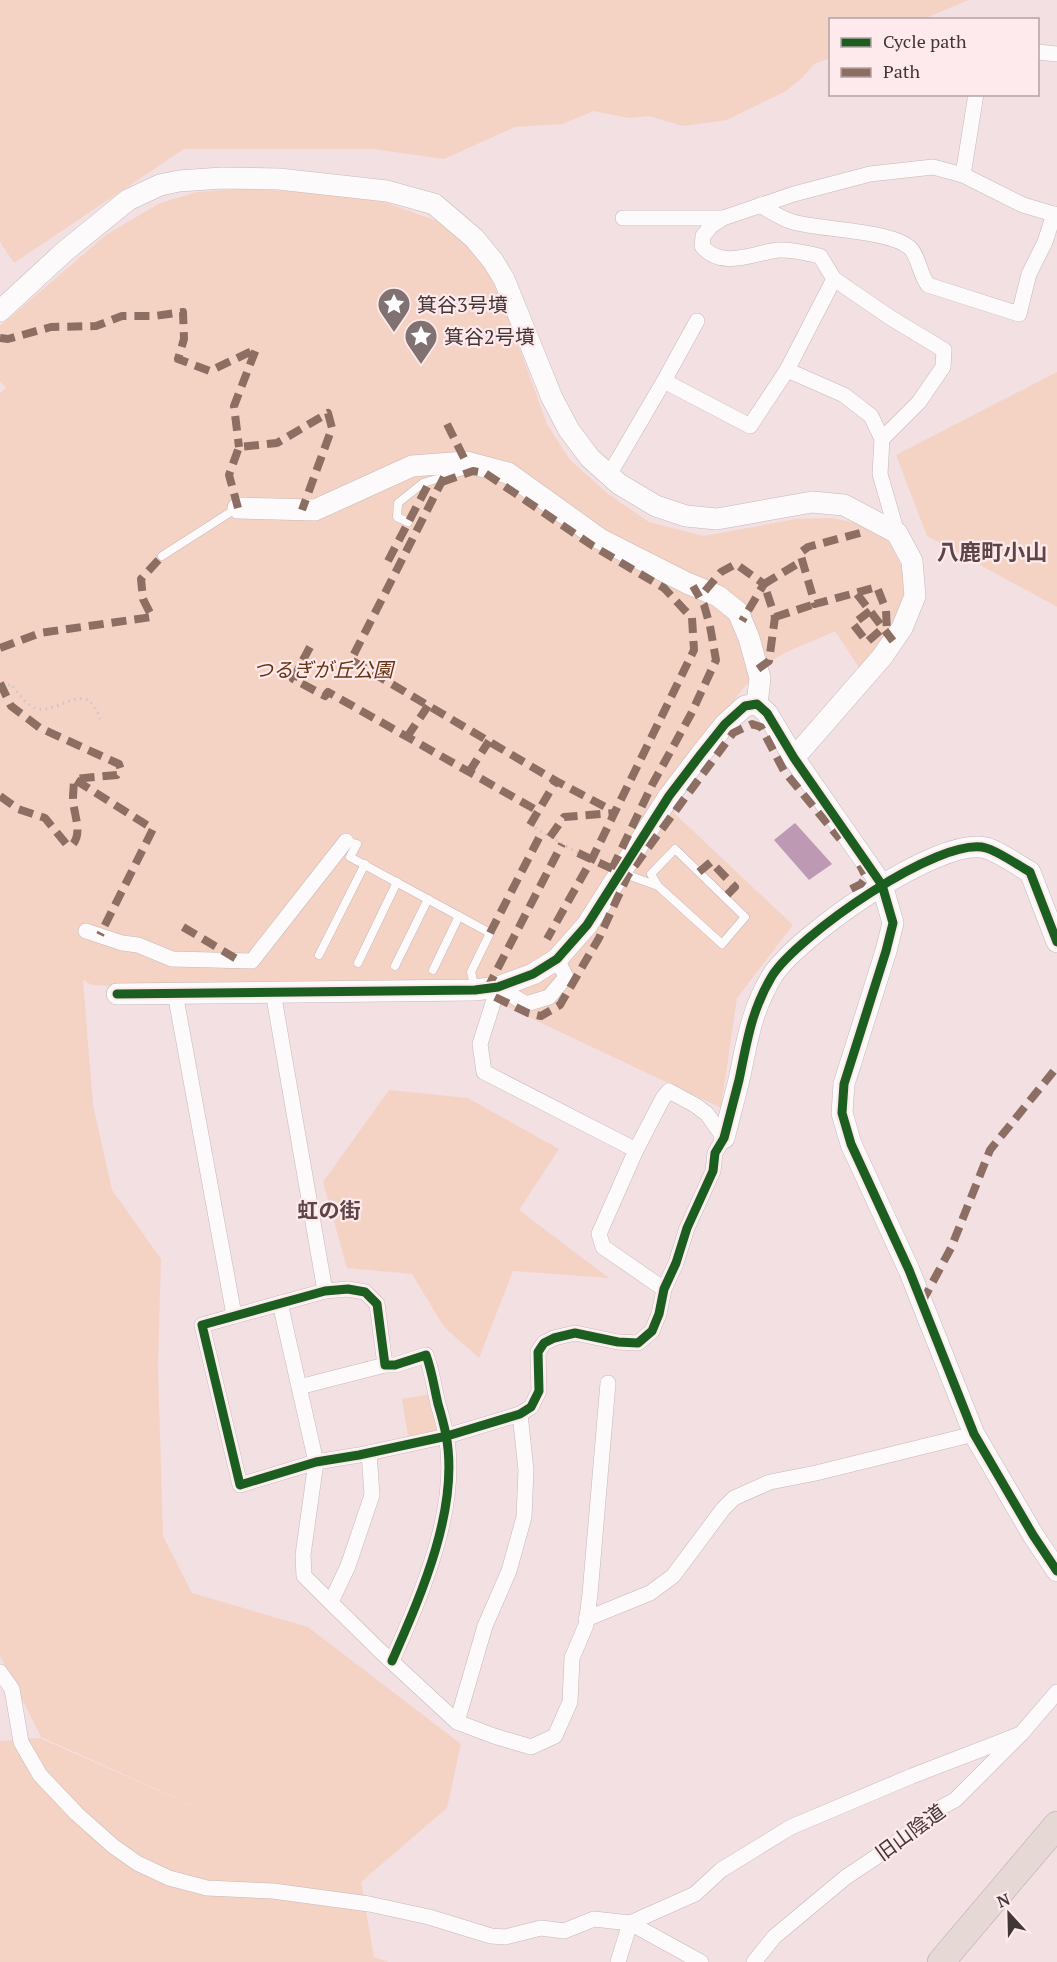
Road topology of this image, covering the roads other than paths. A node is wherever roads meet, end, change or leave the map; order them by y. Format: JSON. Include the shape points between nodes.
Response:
{"nodes":[{"id":1,"x":1039,"y":52,"type":"edge"},
{"id":2,"x":1057,"y":54,"type":"edge"},
{"id":3,"x":976,"y":96,"type":"edge"},
{"id":4,"x":963,"y":175,"type":"junction"},
{"id":5,"x":760,"y":205,"type":"junction"},
{"id":6,"x":1056,"y":214,"type":"edge"},
{"id":7,"x":623,"y":218,"type":"dead end"},
{"id":8,"x":723,"y":218,"type":"junction"},
{"id":9,"x":834,"y":279,"type":"junction"},
{"id":10,"x":0,"y":311,"type":"edge"},
{"id":11,"x":697,"y":321,"type":"dead end"},
{"id":12,"x":787,"y":370,"type":"junction"},
{"id":13,"x":664,"y":381,"type":"junction"},
{"id":14,"x":882,"y":439,"type":"junction"},
{"id":15,"x":479,"y":465,"type":"junction"},
{"id":16,"x":609,"y":474,"type":"junction"},
{"id":17,"x":238,"y":508,"type":"joint"},
{"id":18,"x":408,"y":522,"type":"dead end"},
{"id":19,"x":897,"y":533,"type":"junction"},
{"id":20,"x":162,"y":556,"type":"dead end"},
{"id":21,"x":757,"y":704,"type":"junction"},
{"id":22,"x":794,"y":758,"type":"junction"},
{"id":23,"x":346,"y":841,"type":"joint"},
{"id":24,"x":364,"y":864,"type":"junction"},
{"id":25,"x":620,"y":873,"type":"junction"},
{"id":26,"x":397,"y":882,"type":"junction"},
{"id":27,"x":882,"y":885,"type":"junction"},
{"id":28,"x":658,"y":886,"type":"junction"},
{"id":29,"x":428,"y":899,"type":"junction"},
{"id":30,"x":459,"y":916,"type":"junction"},
{"id":31,"x":86,"y":931,"type":"dead end"},
{"id":32,"x":1057,"y":942,"type":"edge"},
{"id":33,"x":320,"y":955,"type":"dead end"},
{"id":34,"x":358,"y":963,"type":"dead end"},
{"id":35,"x":395,"y":966,"type":"dead end"},
{"id":36,"x":433,"y":970,"type":"dead end"},
{"id":37,"x":498,"y":987,"type":"junction"},
{"id":38,"x":475,"y":990,"type":"junction"},
{"id":39,"x":273,"y":992,"type":"junction"},
{"id":40,"x":176,"y":993,"type":"junction"},
{"id":41,"x":117,"y":994,"type":"dead end"},
{"id":42,"x":724,"y":1138,"type":"junction"},
{"id":43,"x":636,"y":1150,"type":"junction"},
{"id":44,"x":664,"y":1289,"type":"junction"},
{"id":45,"x":325,"y":1291,"type":"junction"},
{"id":46,"x":280,"y":1303,"type":"junction"},
{"id":47,"x":234,"y":1315,"type":"junction"},
{"id":48,"x":385,"y":1365,"type":"junction"},
{"id":49,"x":608,"y":1383,"type":"dead end"},
{"id":50,"x":299,"y":1387,"type":"junction"},
{"id":51,"x":520,"y":1414,"type":"junction"},
{"id":52,"x":974,"y":1434,"type":"junction"},
{"id":53,"x":447,"y":1436,"type":"junction"},
{"id":54,"x":369,"y":1453,"type":"junction"},
{"id":55,"x":316,"y":1462,"type":"junction"},
{"id":56,"x":1057,"y":1571,"type":"edge"},
{"id":57,"x":331,"y":1602,"type":"junction"},
{"id":58,"x":586,"y":1619,"type":"junction"},
{"id":59,"x":392,"y":1661,"type":"junction"},
{"id":60,"x":0,"y":1672,"type":"edge"},
{"id":61,"x":1057,"y":1692,"type":"edge"},
{"id":62,"x":457,"y":1722,"type":"junction"},
{"id":63,"x":1020,"y":1734,"type":"junction"},
{"id":64,"x":1057,"y":1825,"type":"edge"},
{"id":65,"x":630,"y":1923,"type":"junction"},
{"id":66,"x":618,"y":1962,"type":"edge"},
{"id":67,"x":701,"y":1962,"type":"edge"},
{"id":68,"x":754,"y":1962,"type":"edge"},
{"id":69,"x":941,"y":1962,"type":"edge"}],
"edges":[{"from":1,"to":2,"type":"street"},
{"from":3,"to":4,"type":"street"},
{"from":4,"to":5,"type":"street","via":[[933,167],[870,174]]},
{"from":4,"to":6,"type":"street","via":[[1023,205]]},
{"from":5,"to":6,"type":"street","via":[[792,222],[900,242],[912,250],[928,285],[1019,314],[1029,274]]},
{"from":5,"to":8,"type":"street"},
{"from":7,"to":8,"type":"street"},
{"from":8,"to":9,"type":"street","via":[[703,236],[702,246],[709,255],[726,260],[795,251],[820,256]]},
{"from":9,"to":12,"type":"street"},
{"from":9,"to":14,"type":"street","via":[[944,350],[944,368],[919,402]]},
{"from":10,"to":16,"type":"street","via":[[128,200],[160,185],[222,178],[279,179],[387,191],[434,204],[474,238],[493,261],[569,430],[590,458]]},
{"from":11,"to":13,"type":"street"},
{"from":12,"to":13,"type":"street","via":[[750,426]]},
{"from":12,"to":14,"type":"street","via":[[844,395],[871,416]]},
{"from":13,"to":16,"type":"street"},
{"from":14,"to":19,"type":"street","via":[[880,474]]},
{"from":15,"to":17,"type":"street","via":[[447,462],[412,466],[315,510]]},
{"from":15,"to":18,"type":"lane","via":[[423,483],[398,503],[397,517]]},
{"from":15,"to":21,"type":"street","via":[[508,473],[600,539],[718,596],[738,612],[760,678]]},
{"from":16,"to":19,"type":"street","via":[[656,506],[686,516],[717,519],[812,502],[844,505]]},
{"from":17,"to":20,"type":"lane"},
{"from":19,"to":22,"type":"street","via":[[912,561],[915,596],[902,628],[882,657]]},
{"from":21,"to":22,"type":"street","via":[[767,713]]},
{"from":21,"to":25,"type":"street","via":[[745,706],[725,724],[669,796]]},
{"from":22,"to":27,"type":"street"},
{"from":23,"to":24,"type":"lane","via":[[357,844],[350,856]]},
{"from":23,"to":31,"type":"street","via":[[252,961],[172,959]]},
{"from":24,"to":26,"type":"lane"},
{"from":24,"to":33,"type":"lane"},
{"from":25,"to":28,"type":"lane"},
{"from":25,"to":37,"type":"street","via":[[587,926],[557,959],[533,974]]},
{"from":26,"to":29,"type":"lane"},
{"from":26,"to":34,"type":"lane"},
{"from":27,"to":32,"type":"street","via":[[944,854],[986,848],[1030,872]]},
{"from":27,"to":42,"type":"street","via":[[793,950],[772,976],[750,1024]]},
{"from":27,"to":52,"type":"street","via":[[893,923],[844,1084],[842,1113],[850,1144],[909,1270]]},
{"from":28,"to":28,"type":"lane","via":[[722,944],[745,917],[675,849],[651,874]]},
{"from":29,"to":30,"type":"lane"},
{"from":29,"to":35,"type":"lane"},
{"from":30,"to":36,"type":"lane"},
{"from":30,"to":38,"type":"lane","via":[[490,933],[471,972]]},
{"from":37,"to":38,"type":"street"},
{"from":37,"to":43,"type":"street","via":[[480,1044],[484,1072]]},
{"from":38,"to":39,"type":"street"},
{"from":39,"to":40,"type":"street"},
{"from":39,"to":45,"type":"street"},
{"from":40,"to":41,"type":"street"},
{"from":40,"to":47,"type":"street"},
{"from":42,"to":43,"type":"street","via":[[707,1114],[669,1091]]},
{"from":42,"to":44,"type":"street"},
{"from":43,"to":44,"type":"street","via":[[599,1234],[603,1247]]},
{"from":44,"to":51,"type":"street","via":[[652,1331],[638,1343],[575,1333],[544,1343],[538,1352],[539,1391],[531,1407]]},
{"from":45,"to":46,"type":"street"},
{"from":45,"to":48,"type":"street","via":[[365,1292],[377,1304]]},
{"from":46,"to":47,"type":"street"},
{"from":46,"to":50,"type":"street"},
{"from":47,"to":55,"type":"street","via":[[202,1325],[240,1485]]},
{"from":48,"to":50,"type":"street"},
{"from":48,"to":53,"type":"street","via":[[426,1355]]},
{"from":49,"to":58,"type":"street"},
{"from":50,"to":55,"type":"street"},
{"from":51,"to":53,"type":"street"},
{"from":51,"to":62,"type":"street","via":[[524,1517],[509,1571],[485,1626]]},
{"from":52,"to":56,"type":"street"},
{"from":52,"to":58,"type":"street","via":[[770,1482],[734,1498],[673,1576],[650,1593]]},
{"from":53,"to":54,"type":"street"},
{"from":53,"to":59,"type":"street","via":[[449,1478],[444,1522],[413,1614]]},
{"from":54,"to":55,"type":"street"},
{"from":54,"to":57,"type":"street","via":[[372,1496]]},
{"from":55,"to":57,"type":"street","via":[[303,1556],[304,1576]]},
{"from":57,"to":59,"type":"street"},
{"from":58,"to":62,"type":"street","via":[[572,1659],[570,1702],[555,1736],[531,1747]]},
{"from":59,"to":62,"type":"street"},
{"from":60,"to":65,"type":"street","via":[[12,1689],[21,1742],[40,1775],[114,1846],[137,1863],[169,1878],[207,1888],[273,1891],[369,1904],[491,1936],[505,1937],[541,1928],[564,1931],[594,1919]]},
{"from":61,"to":63,"type":"street","name":"旧山陰道"},
{"from":63,"to":65,"type":"street","via":[[791,1827],[721,1870],[695,1894]]},
{"from":63,"to":68,"type":"street","name":"旧山陰道","via":[[955,1800],[838,1883],[774,1937]]},
{"from":64,"to":69,"type":"highway"},
{"from":65,"to":66,"type":"street"},
{"from":65,"to":67,"type":"street"}]}
